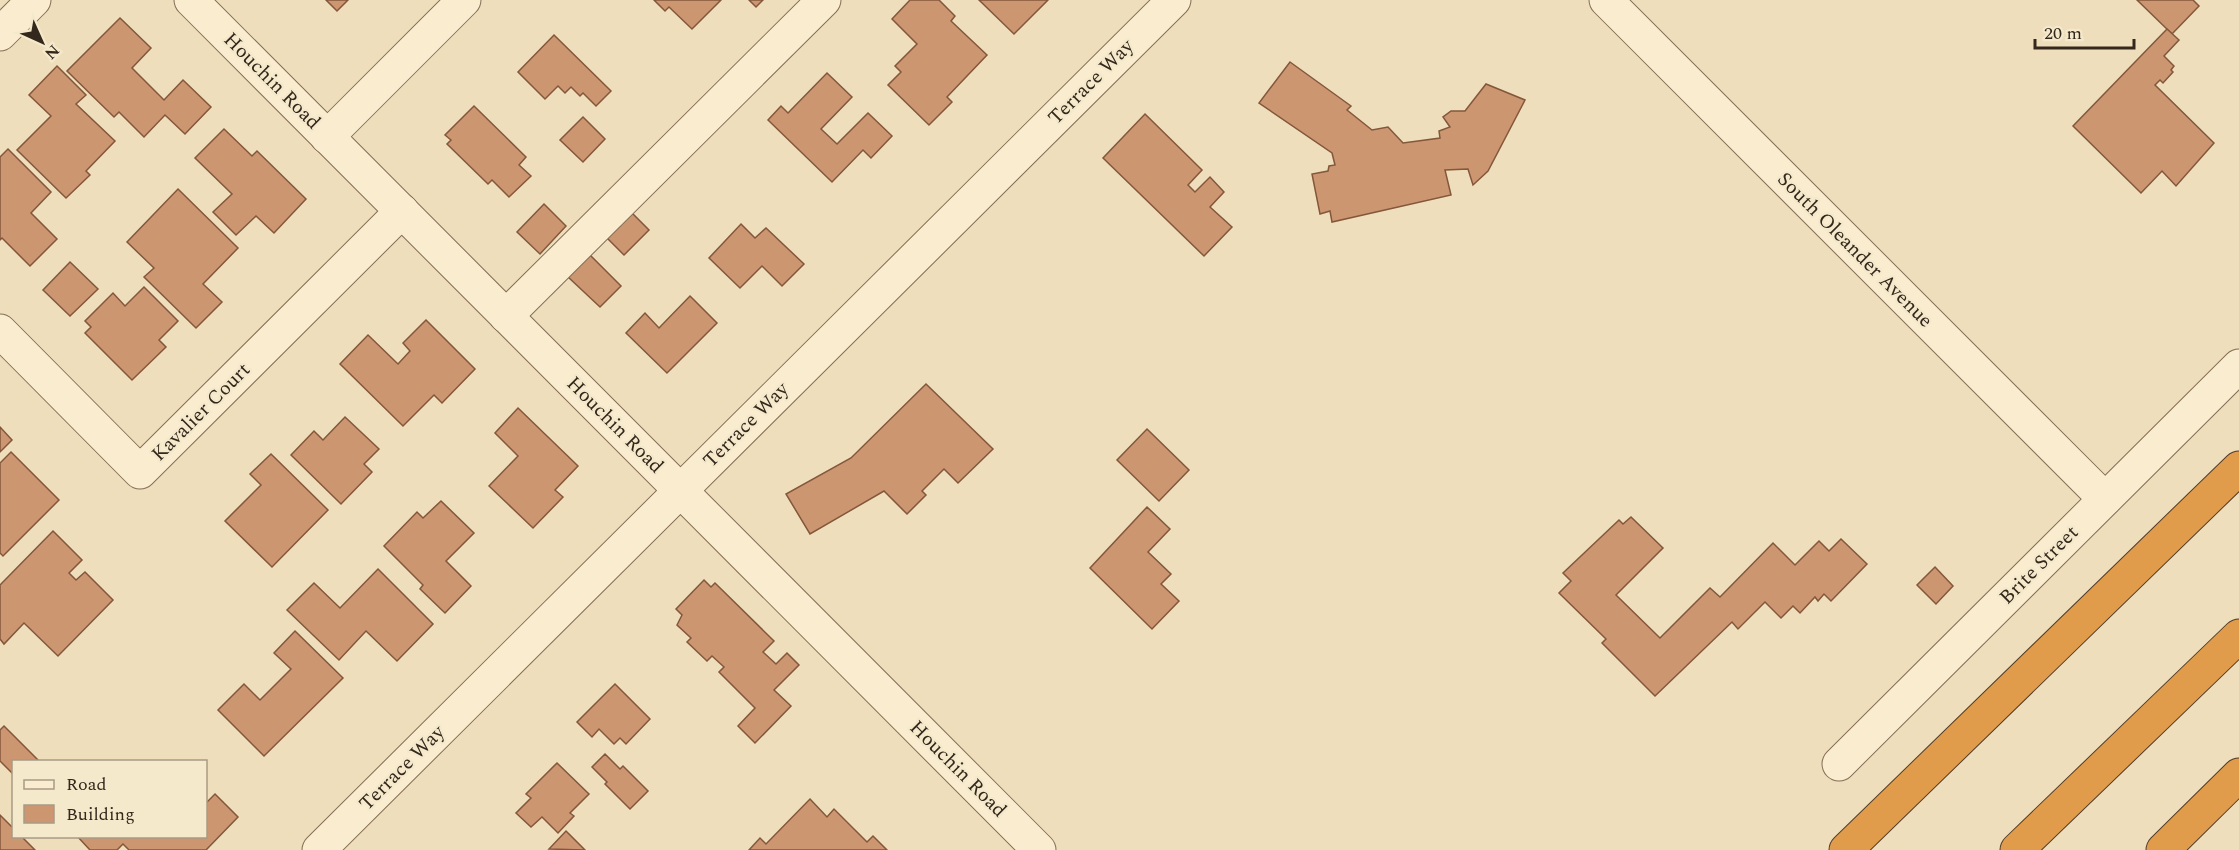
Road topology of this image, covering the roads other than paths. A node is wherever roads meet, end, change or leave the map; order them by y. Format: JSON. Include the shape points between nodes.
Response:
{"nodes":[{"id":1,"x":34,"y":0,"type":"edge"},
{"id":2,"x":191,"y":0,"type":"edge"},
{"id":3,"x":464,"y":0,"type":"edge"},
{"id":4,"x":824,"y":0,"type":"edge"},
{"id":5,"x":1174,"y":0,"type":"edge"},
{"id":6,"x":1606,"y":0,"type":"edge"},
{"id":7,"x":0,"y":34,"type":"edge"},
{"id":8,"x":327,"y":136,"type":"junction"},
{"id":9,"x":402,"y":212,"type":"junction"},
{"id":10,"x":506,"y":316,"type":"junction"},
{"id":11,"x":0,"y":331,"type":"edge"},
{"id":12,"x":2239,"y":366,"type":"edge"},
{"id":13,"x":2239,"y":468,"type":"edge"},
{"id":14,"x":680,"y":491,"type":"junction"},
{"id":15,"x":2105,"y":499,"type":"junction"},
{"id":16,"x":2239,"y":636,"type":"edge"},
{"id":17,"x":1839,"y":764,"type":"dead end"},
{"id":18,"x":2239,"y":775,"type":"edge"},
{"id":19,"x":2239,"y":799,"type":"edge"},
{"id":20,"x":319,"y":850,"type":"edge"},
{"id":21,"x":1039,"y":850,"type":"edge"},
{"id":22,"x":1846,"y":850,"type":"edge"},
{"id":23,"x":2017,"y":850,"type":"edge"},
{"id":24,"x":2163,"y":850,"type":"edge"},
{"id":25,"x":2192,"y":850,"type":"edge"}],
"edges":[{"from":1,"to":7,"type":"street"},
{"from":2,"to":8,"type":"street","name":"Houchin Road"},
{"from":3,"to":8,"type":"street"},
{"from":4,"to":10,"type":"street"},
{"from":5,"to":14,"type":"street","name":"Terrace Way"},
{"from":6,"to":15,"type":"street","name":"South Oleander Avenue"},
{"from":8,"to":9,"type":"street","name":"Houchin Road"},
{"from":9,"to":10,"type":"street","name":"Houchin Road"},
{"from":9,"to":11,"type":"street","name":"Kavalier Court","via":[[140,472]]},
{"from":10,"to":14,"type":"street","name":"Houchin Road"},
{"from":12,"to":15,"type":"street","name":"Brite Street"},
{"from":13,"to":22,"type":"highway"},
{"from":14,"to":20,"type":"street","name":"Terrace Way"},
{"from":14,"to":21,"type":"street","name":"Houchin Road"},
{"from":15,"to":17,"type":"street","name":"Brite Street"},
{"from":16,"to":23,"type":"highway"},
{"from":18,"to":24,"type":"highway"},
{"from":19,"to":25,"type":"highway"}]}
